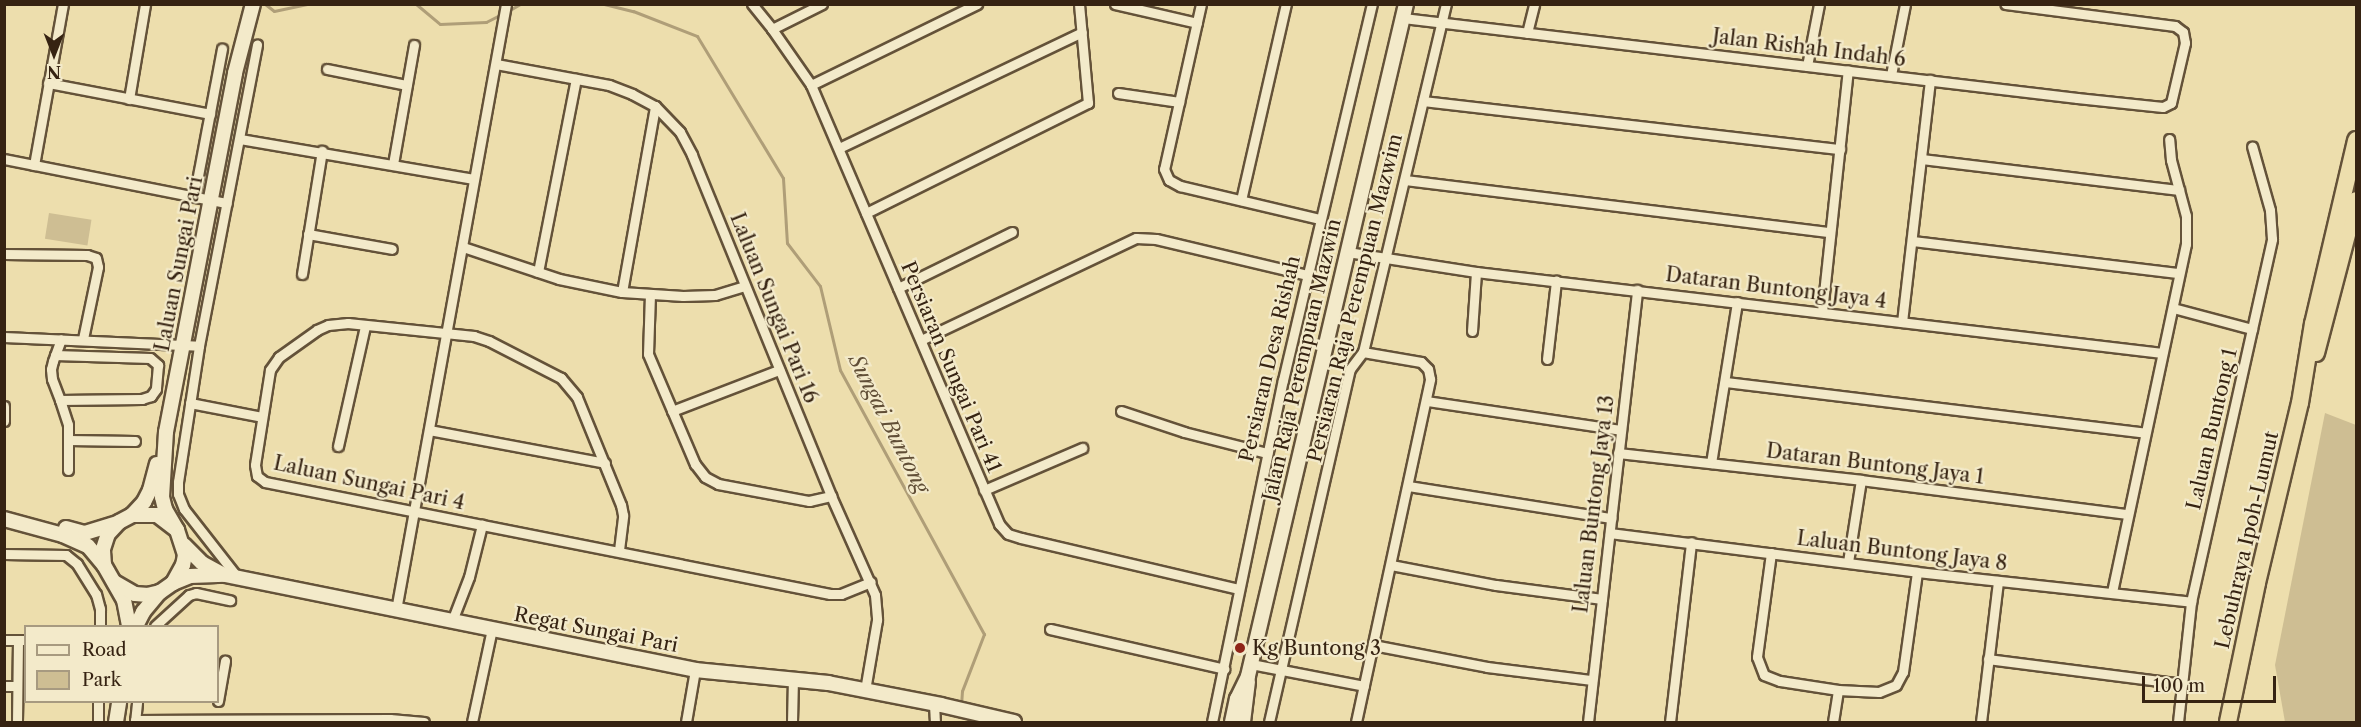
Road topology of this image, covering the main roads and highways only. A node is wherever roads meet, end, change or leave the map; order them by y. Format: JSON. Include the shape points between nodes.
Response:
{"nodes":[{"id":1,"x":251,"y":10,"type":"edge"},
{"id":2,"x":1405,"y":11,"type":"edge"},
{"id":3,"x":2356,"y":140,"type":"edge"},
{"id":4,"x":2356,"y":200,"type":"edge"},
{"id":5,"x":2300,"y":403,"type":"junction"},
{"id":6,"x":166,"y":432,"type":"junction"},
{"id":7,"x":4,"y":511,"type":"edge"},
{"id":8,"x":132,"y":515,"type":"junction"},
{"id":9,"x":4,"y":519,"type":"edge"},
{"id":10,"x":118,"y":522,"type":"junction"},
{"id":11,"x":177,"y":530,"type":"junction"},
{"id":12,"x":184,"y":544,"type":"junction"},
{"id":13,"x":104,"y":566,"type":"junction"},
{"id":14,"x":231,"y":577,"type":"junction"},
{"id":15,"x":114,"y":582,"type":"junction"},
{"id":16,"x":173,"y":583,"type":"junction"},
{"id":17,"x":160,"y":592,"type":"junction"},
{"id":18,"x":129,"y":625,"type":"edge"},
{"id":19,"x":137,"y":625,"type":"edge"},
{"id":20,"x":1250,"y":670,"type":"junction"},
{"id":21,"x":118,"y":703,"type":"edge"},
{"id":22,"x":1007,"y":722,"type":"edge"},
{"id":23,"x":117,"y":723,"type":"edge"},
{"id":24,"x":1233,"y":723,"type":"edge"},
{"id":25,"x":1244,"y":723,"type":"edge"},
{"id":26,"x":2228,"y":723,"type":"edge"}],
"edges":[{"from":1,"to":6,"type":"main road","name":"Laluan Sungai Pari"},
{"from":2,"to":20,"type":"main road","name":"Jalan Raja Perempuan Mazwin"},
{"from":3,"to":5,"type":"highway","name":"Lebuhraya Ipoh-Lumut","via":[[2313,324]]},
{"from":4,"to":5,"type":"highway","name":"Lebuhraya Ipoh-Lumut","via":[[2325,327]]},
{"from":5,"to":26,"type":"highway","name":"Lebuhraya Ipoh-Lumut"},
{"from":6,"to":8,"type":"main road","via":[[150,490]]},
{"from":6,"to":11,"type":"main road","name":"Laluan Sungai Pari","via":[[162,498]]},
{"from":7,"to":10,"type":"main road","via":[[85,533]]},
{"from":8,"to":10,"type":"main road"},
{"from":8,"to":11,"type":"main road","via":[[157,515]]},
{"from":9,"to":13,"type":"main road","via":[[78,540]]},
{"from":10,"to":13,"type":"main road","via":[[103,549]]},
{"from":11,"to":12,"type":"main road"},
{"from":12,"to":14,"type":"main road","via":[[202,563]]},
{"from":12,"to":16,"type":"main road","via":[[183,566]]},
{"from":13,"to":15,"type":"main road"},
{"from":14,"to":16,"type":"main road","name":"Regat Sungai Pari","via":[[190,576]]},
{"from":14,"to":22,"type":"main road","name":"Regat Sungai Pari","via":[[695,670],[865,690]]},
{"from":15,"to":17,"type":"main road","via":[[135,594]]},
{"from":15,"to":18,"type":"main road","via":[[124,600]]},
{"from":16,"to":17,"type":"main road"},
{"from":17,"to":19,"type":"main road"},
{"from":20,"to":24,"type":"main road","name":"Jalan Raja Perempuan Mazwin","via":[[1237,699]]},
{"from":20,"to":25,"type":"main road"},
{"from":21,"to":23,"type":"main road"}]}
